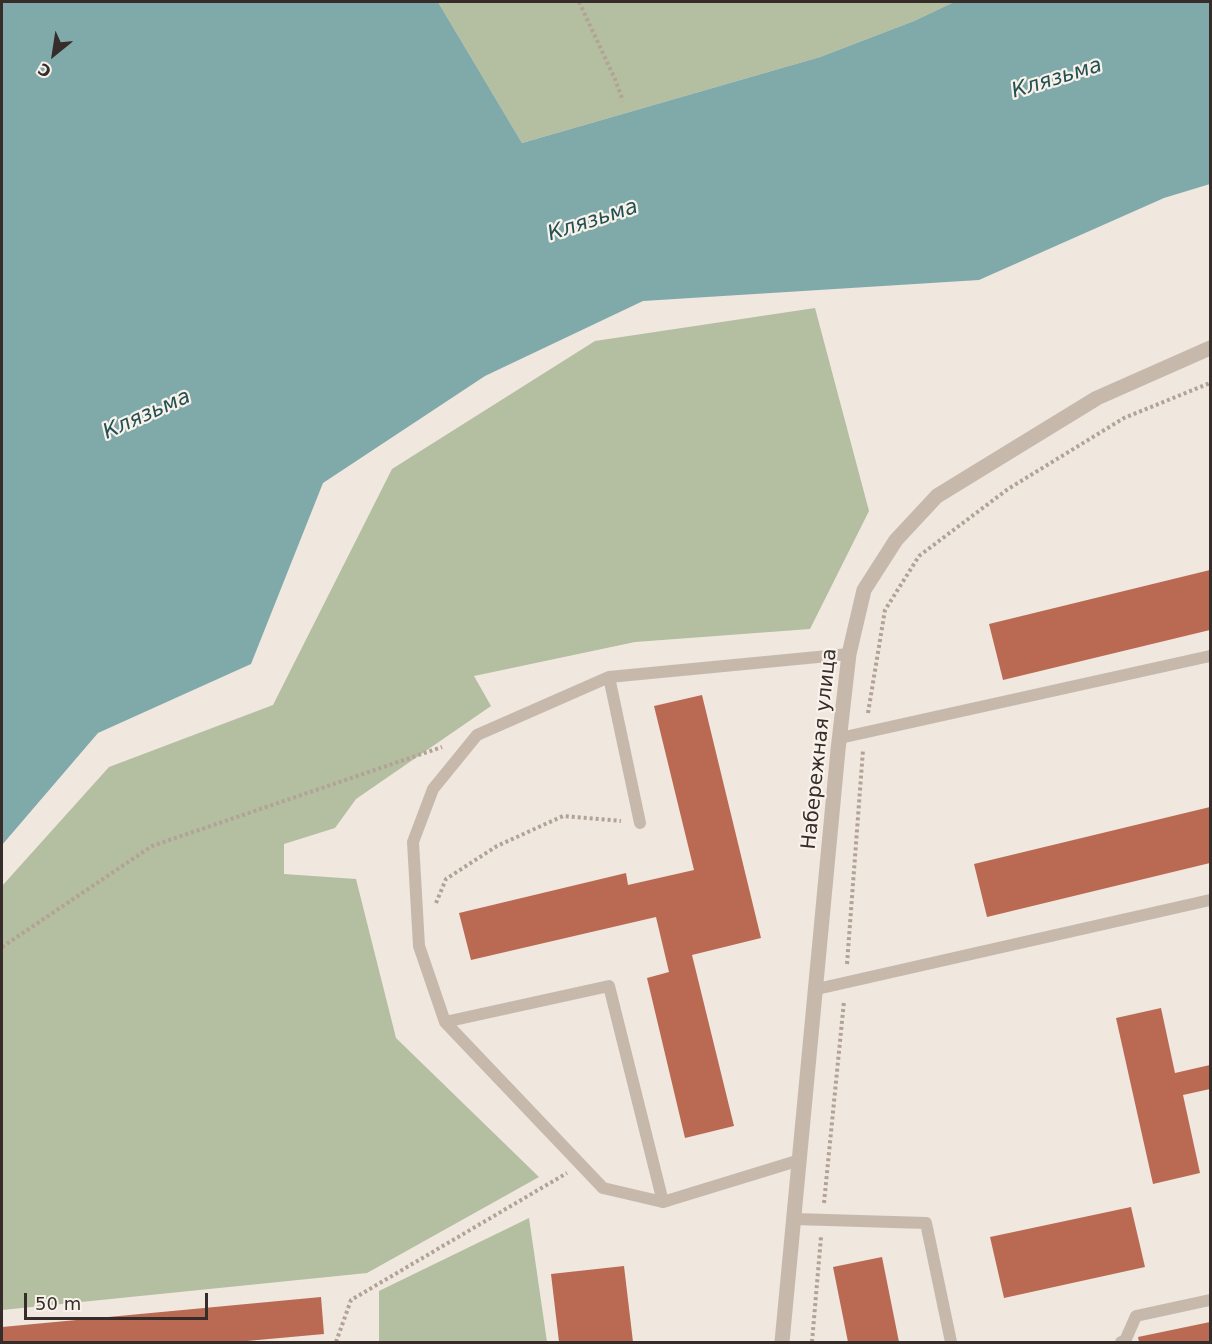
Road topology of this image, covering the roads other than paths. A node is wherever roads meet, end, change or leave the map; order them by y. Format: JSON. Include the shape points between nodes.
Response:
{"nodes":[{"id":1,"x":1210,"y":348,"type":"edge"},
{"id":2,"x":849,"y":654,"type":"junction"},
{"id":3,"x":1210,"y":656,"type":"edge"},
{"id":4,"x":609,"y":677,"type":"junction"},
{"id":5,"x":840,"y":738,"type":"junction"},
{"id":6,"x":640,"y":823,"type":"road end"},
{"id":7,"x":1210,"y":900,"type":"edge"},
{"id":8,"x":817,"y":989,"type":"junction"},
{"id":9,"x":445,"y":1022,"type":"junction"},
{"id":10,"x":800,"y":1160,"type":"junction"},
{"id":11,"x":663,"y":1202,"type":"junction"},
{"id":12,"x":794,"y":1220,"type":"junction"},
{"id":13,"x":1210,"y":1300,"type":"edge"},
{"id":14,"x":782,"y":1342,"type":"edge"},
{"id":15,"x":951,"y":1342,"type":"edge"},
{"id":16,"x":1122,"y":1342,"type":"edge"}],
"edges":[{"from":1,"to":2,"type":"street","name":"Набережная улица","via":[[1097,398],[938,496],[896,540],[864,590]]},
{"from":2,"to":4,"type":"lane"},
{"from":2,"to":5,"type":"street","name":"Набережная улица"},
{"from":3,"to":5,"type":"lane"},
{"from":4,"to":6,"type":"lane"},
{"from":4,"to":9,"type":"lane","via":[[477,735],[433,789],[413,842],[419,946]]},
{"from":5,"to":8,"type":"street","name":"Набережная улица"},
{"from":7,"to":8,"type":"lane"},
{"from":8,"to":10,"type":"street","name":"Набережная улица"},
{"from":9,"to":11,"type":"lane","via":[[603,1188]]},
{"from":9,"to":11,"type":"lane","via":[[609,986]]},
{"from":10,"to":11,"type":"lane"},
{"from":10,"to":12,"type":"street","name":"Набережная улица"},
{"from":12,"to":14,"type":"street","name":"Набережная улица"},
{"from":12,"to":15,"type":"lane","via":[[926,1223]]},
{"from":13,"to":16,"type":"lane","via":[[1136,1316]]}]}
